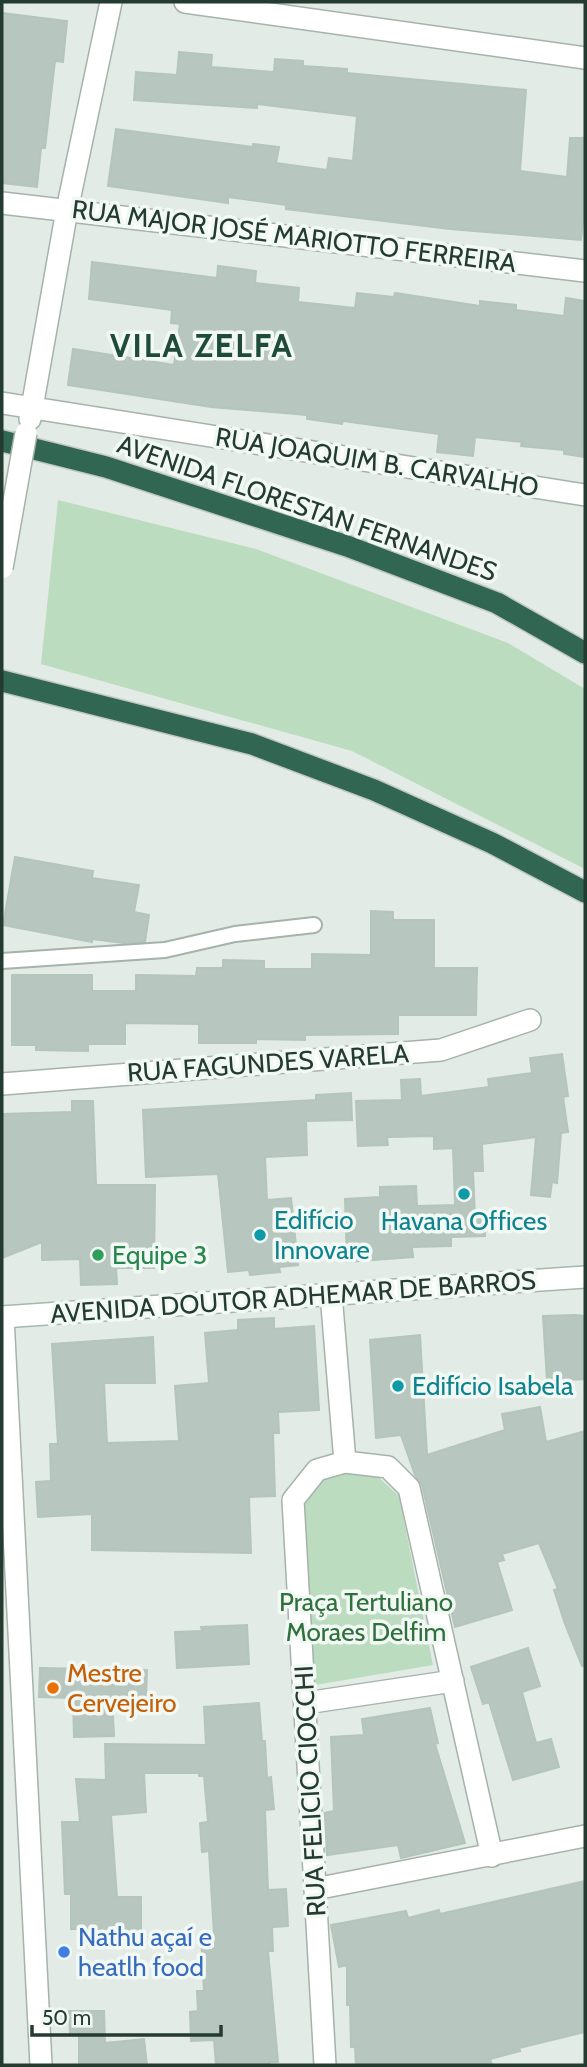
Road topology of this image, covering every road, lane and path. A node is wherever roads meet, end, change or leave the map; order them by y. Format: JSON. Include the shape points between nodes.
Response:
{"nodes":[{"id":1,"x":111,"y":2,"type":"edge"},
{"id":2,"x":185,"y":2,"type":"edge"},
{"id":3,"x":585,"y":58,"type":"edge"},
{"id":4,"x":2,"y":203,"type":"edge"},
{"id":5,"x":67,"y":210,"type":"junction"},
{"id":6,"x":585,"y":271,"type":"edge"},
{"id":7,"x":2,"y":403,"type":"edge"},
{"id":8,"x":33,"y":407,"type":"junction"},
{"id":9,"x":2,"y":441,"type":"edge"},
{"id":10,"x":585,"y":495,"type":"edge"},
{"id":11,"x":2,"y":568,"type":"edge"},
{"id":12,"x":585,"y":653,"type":"edge"},
{"id":13,"x":2,"y":681,"type":"edge"},
{"id":14,"x":585,"y":891,"type":"edge"},
{"id":15,"x":314,"y":925,"type":"dead end"},
{"id":16,"x":2,"y":961,"type":"edge"},
{"id":17,"x":530,"y":1020,"type":"dead end"},
{"id":18,"x":2,"y":1084,"type":"edge"},
{"id":19,"x":585,"y":1277,"type":"edge"},
{"id":20,"x":331,"y":1294,"type":"junction"},
{"id":21,"x":2,"y":1317,"type":"edge"},
{"id":22,"x":6,"y":1413,"type":"edge"},
{"id":23,"x":345,"y":1462,"type":"junction"},
{"id":24,"x":453,"y":1681,"type":"junction"},
{"id":25,"x":306,"y":1703,"type":"junction"},
{"id":26,"x":585,"y":1836,"type":"edge"},
{"id":27,"x":492,"y":1856,"type":"junction"},
{"id":28,"x":315,"y":1889,"type":"junction"},
{"id":29,"x":41,"y":2065,"type":"edge"},
{"id":30,"x":325,"y":2065,"type":"edge"}],
"edges":[{"from":1,"to":5,"type":"street"},
{"from":2,"to":3,"type":"street"},
{"from":4,"to":5,"type":"street","name":"RUA MAJOR JOSÉ MARIOTTO FERREIRA"},
{"from":5,"to":6,"type":"street","name":"RUA MAJOR JOSÉ MARIOTTO FERREIRA"},
{"from":5,"to":8,"type":"street"},
{"from":7,"to":8,"type":"street","name":"RUA JOAQUIM B. CARVALHO"},
{"from":8,"to":10,"type":"street","name":"RUA JOAQUIM B. CARVALHO"},
{"from":8,"to":11,"type":"street","bridge":true},
{"from":9,"to":12,"type":"highway","name":"AVENIDA FLORESTAN FERNANDES","via":[[106,467],[347,546],[497,603]]},
{"from":13,"to":14,"type":"highway","via":[[252,744],[386,796]]},
{"from":15,"to":16,"type":"lane","via":[[235,934],[165,950]]},
{"from":17,"to":18,"type":"street","name":"RUA FAGUNDES VARELA","via":[[441,1050]]},
{"from":19,"to":20,"type":"street","name":"AVENIDA DOUTOR ADHEMAR DE BARROS"},
{"from":20,"to":21,"type":"street","name":"AVENIDA DOUTOR ADHEMAR DE BARROS"},
{"from":20,"to":23,"type":"street"},
{"from":21,"to":22,"type":"street"},
{"from":22,"to":29,"type":"street"},
{"from":23,"to":24,"type":"street","via":[[388,1468],[409,1488]]},
{"from":23,"to":25,"type":"street","name":"RUA FELICIO CIOCCHI","via":[[317,1470],[293,1500]]},
{"from":24,"to":25,"type":"street"},
{"from":24,"to":27,"type":"street"},
{"from":25,"to":28,"type":"street","name":"RUA FELICIO CIOCCHI"},
{"from":26,"to":27,"type":"street"},
{"from":27,"to":28,"type":"street"},
{"from":28,"to":30,"type":"street","name":"RUA FELICIO CIOCCHI"}]}
